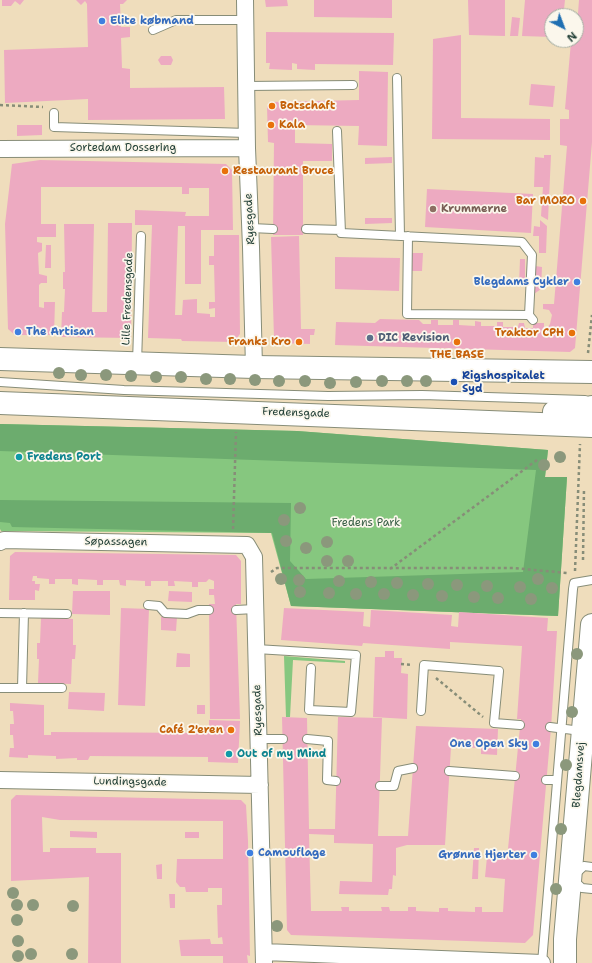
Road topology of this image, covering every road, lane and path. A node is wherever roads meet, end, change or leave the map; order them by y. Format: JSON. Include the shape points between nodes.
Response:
{"nodes":[{"id":1,"x":245,"y":0,"type":"edge"},
{"id":2,"x":245,"y":20,"type":"junction"},
{"id":3,"x":152,"y":30,"type":"dead end"},
{"id":4,"x":397,"y":78,"type":"dead end"},
{"id":5,"x":246,"y":86,"type":"junction"},
{"id":6,"x":353,"y":86,"type":"dead end"},
{"id":7,"x":0,"y":104,"type":"edge"},
{"id":8,"x":54,"y":113,"type":"joint"},
{"id":9,"x":337,"y":131,"type":"dead end"},
{"id":10,"x":247,"y":141,"type":"junction"},
{"id":11,"x":0,"y":149,"type":"edge"},
{"id":12,"x":251,"y":228,"type":"junction"},
{"id":13,"x":273,"y":229,"type":"dead end"},
{"id":14,"x":306,"y":229,"type":"dead end"},
{"id":15,"x":341,"y":230,"type":"junction"},
{"id":16,"x":141,"y":236,"type":"dead end"},
{"id":17,"x":404,"y":236,"type":"junction"},
{"id":18,"x":592,"y":315,"type":"edge"},
{"id":19,"x":0,"y":358,"type":"edge"},
{"id":20,"x":137,"y":364,"type":"junction"},
{"id":21,"x":254,"y":367,"type":"junction"},
{"id":22,"x":589,"y":372,"type":"edge"},
{"id":23,"x":0,"y":382,"type":"edge"},
{"id":24,"x":592,"y":400,"type":"edge"},
{"id":25,"x":0,"y":403,"type":"edge"},
{"id":26,"x":237,"y":411,"type":"junction"},
{"id":27,"x":589,"y":420,"type":"edge"},
{"id":28,"x":537,"y":460,"type":"dead end"},
{"id":29,"x":584,"y":488,"type":"dead end"},
{"id":30,"x":0,"y":542,"type":"edge"},
{"id":31,"x":232,"y":545,"type":"junction"},
{"id":32,"x":583,"y":560,"type":"dead end"},
{"id":33,"x":389,"y":569,"type":"junction"},
{"id":34,"x":592,"y":580,"type":"edge"},
{"id":35,"x":254,"y":583,"type":"junction"},
{"id":36,"x":574,"y":583,"type":"junction"},
{"id":37,"x":148,"y":605,"type":"dead end"},
{"id":38,"x":255,"y":609,"type":"junction"},
{"id":39,"x":209,"y":610,"type":"dead end"},
{"id":40,"x":236,"y":610,"type":"dead end"},
{"id":41,"x":0,"y":613,"type":"edge"},
{"id":42,"x":24,"y":613,"type":"junction"},
{"id":43,"x":67,"y":614,"type":"dead end"},
{"id":44,"x":592,"y":625,"type":"edge"},
{"id":45,"x":591,"y":648,"type":"edge"},
{"id":46,"x":256,"y":649,"type":"junction"},
{"id":47,"x":401,"y":664,"type":"dead end"},
{"id":48,"x":311,"y":668,"type":"dead end"},
{"id":49,"x":424,"y":668,"type":"junction"},
{"id":50,"x":0,"y":688,"type":"edge"},
{"id":51,"x":22,"y":688,"type":"junction"},
{"id":52,"x":62,"y":688,"type":"dead end"},
{"id":53,"x":421,"y":710,"type":"dead end"},
{"id":54,"x":494,"y":723,"type":"junction"},
{"id":55,"x":520,"y":724,"type":"dead end"},
{"id":56,"x":550,"y":727,"type":"dead end"},
{"id":57,"x":579,"y":731,"type":"edge"},
{"id":58,"x":259,"y":739,"type":"junction"},
{"id":59,"x":283,"y":739,"type":"dead end"},
{"id":60,"x":307,"y":739,"type":"dead end"},
{"id":61,"x":413,"y":768,"type":"dead end"},
{"id":62,"x":450,"y":771,"type":"dead end"},
{"id":63,"x":515,"y":776,"type":"dead end"},
{"id":64,"x":0,"y":780,"type":"edge"},
{"id":65,"x":546,"y":780,"type":"dead end"},
{"id":66,"x":557,"y":780,"type":"junction"},
{"id":67,"x":336,"y":781,"type":"dead end"},
{"id":68,"x":260,"y":785,"type":"junction"},
{"id":69,"x":380,"y":786,"type":"dead end"},
{"id":70,"x":592,"y":790,"type":"edge"},
{"id":71,"x":584,"y":878,"type":"edge"},
{"id":72,"x":264,"y":957,"type":"edge"},
{"id":73,"x":542,"y":963,"type":"edge"},
{"id":74,"x":565,"y":963,"type":"edge"},
{"id":75,"x":577,"y":963,"type":"edge"}],
"edges":[{"from":1,"to":2,"type":"street","name":"Ryesgade"},
{"from":2,"to":3,"type":"lane","via":[[176,20]]},
{"from":2,"to":5,"type":"street","name":"Ryesgade"},
{"from":4,"to":17,"type":"lane"},
{"from":5,"to":6,"type":"lane"},
{"from":5,"to":10,"type":"street","name":"Ryesgade"},
{"from":7,"to":8,"type":"path","via":[[43,107]]},
{"from":8,"to":10,"type":"lane","via":[[54,127]]},
{"from":9,"to":15,"type":"lane"},
{"from":10,"to":11,"type":"street","name":"Sortedam Dossering"},
{"from":10,"to":12,"type":"street","name":"Ryesgade"},
{"from":12,"to":13,"type":"lane"},
{"from":12,"to":21,"type":"street","name":"Ryesgade"},
{"from":14,"to":15,"type":"lane"},
{"from":15,"to":17,"type":"lane","via":[[341,233]]},
{"from":16,"to":20,"type":"lane","name":"Lille Fredensgade"},
{"from":17,"to":17,"type":"lane","via":[[522,242],[532,255],[531,317],[407,314]]},
{"from":18,"to":22,"type":"path"},
{"from":19,"to":20,"type":"street"},
{"from":20,"to":21,"type":"street"},
{"from":21,"to":22,"type":"street"},
{"from":23,"to":24,"type":"lane","via":[[118,390]]},
{"from":25,"to":26,"type":"street","name":"Fredensgade"},
{"from":26,"to":27,"type":"street","name":"Fredensgade"},
{"from":26,"to":31,"type":"path"},
{"from":27,"to":36,"type":"path","via":[[579,453]]},
{"from":28,"to":33,"type":"path"},
{"from":29,"to":32,"type":"path"},
{"from":30,"to":31,"type":"street","name":"Søpassagen","via":[[4,540]]},
{"from":31,"to":35,"type":"street","name":"Ryesgade","via":[[247,545],[254,557]]},
{"from":33,"to":35,"type":"path","via":[[277,568]]},
{"from":33,"to":36,"type":"path","via":[[513,568],[567,573]]},
{"from":34,"to":36,"type":"lane"},
{"from":35,"to":38,"type":"street","name":"Ryesgade"},
{"from":36,"to":57,"type":"lane"},
{"from":37,"to":39,"type":"lane","via":[[158,606],[165,613],[187,614]]},
{"from":38,"to":40,"type":"lane"},
{"from":38,"to":46,"type":"street","name":"Ryesgade"},
{"from":41,"to":42,"type":"lane"},
{"from":42,"to":43,"type":"lane"},
{"from":42,"to":51,"type":"lane"},
{"from":44,"to":45,"type":"street","name":"Blegdamsvej"},
{"from":45,"to":57,"type":"street","name":"Blegdamsvej"},
{"from":46,"to":48,"type":"lane","via":[[356,655],[351,712],[309,710]]},
{"from":46,"to":58,"type":"street","name":"Ryesgade"},
{"from":47,"to":49,"type":"path","via":[[420,665]]},
{"from":49,"to":53,"type":"lane"},
{"from":49,"to":54,"type":"path","via":[[490,723]]},
{"from":49,"to":54,"type":"lane","via":[[424,665],[499,671]]},
{"from":50,"to":51,"type":"lane"},
{"from":51,"to":52,"type":"lane"},
{"from":54,"to":55,"type":"lane"},
{"from":56,"to":57,"type":"lane"},
{"from":57,"to":66,"type":"lane"},
{"from":57,"to":71,"type":"street","name":"Blegdamsvej"},
{"from":58,"to":59,"type":"lane"},
{"from":58,"to":68,"type":"street","name":"Ryesgade"},
{"from":60,"to":67,"type":"lane","via":[[328,741],[327,780]]},
{"from":61,"to":69,"type":"lane","via":[[398,771],[394,786]]},
{"from":62,"to":63,"type":"lane"},
{"from":64,"to":68,"type":"street","name":"Lundingsgade"},
{"from":65,"to":66,"type":"lane"},
{"from":66,"to":73,"type":"lane"},
{"from":68,"to":72,"type":"street","name":"Ryesgade"},
{"from":70,"to":71,"type":"street","name":"Blegdamsvej"},
{"from":71,"to":74,"type":"street","name":"Blegdamsvej","via":[[565,939]]},
{"from":71,"to":75,"type":"street","name":"Blegdamsvej"},
{"from":72,"to":73,"type":"street"}]}
